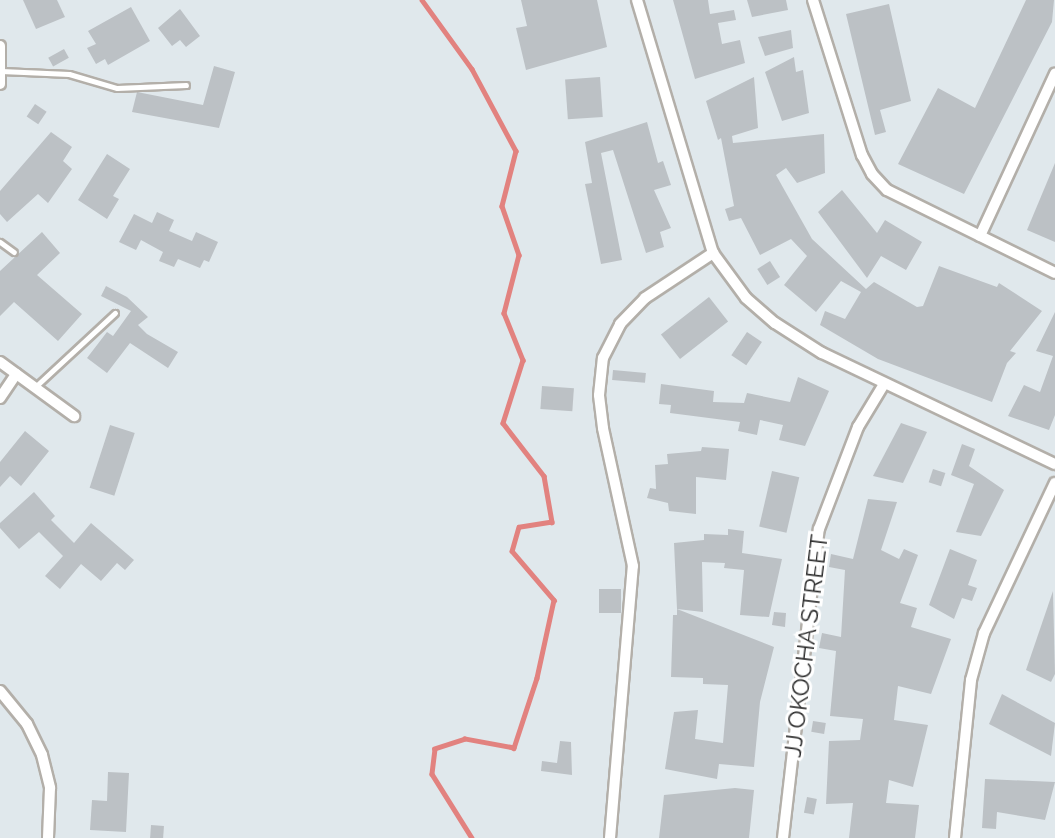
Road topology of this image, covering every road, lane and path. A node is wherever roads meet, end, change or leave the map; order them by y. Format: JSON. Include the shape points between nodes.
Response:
{"nodes":[{"id":1,"x":637,"y":0,"type":"edge"},
{"id":2,"x":813,"y":0,"type":"edge"},
{"id":3,"x":0,"y":46,"type":"edge"},
{"id":4,"x":1,"y":71,"type":"edge"},
{"id":5,"x":1055,"y":74,"type":"edge"},
{"id":6,"x":0,"y":84,"type":"edge"},
{"id":7,"x":186,"y":85,"type":"dead end"},
{"id":8,"x":980,"y":236,"type":"junction"},
{"id":9,"x":0,"y":242,"type":"edge"},
{"id":10,"x":14,"y":252,"type":"dead end"},
{"id":11,"x":713,"y":253,"type":"junction"},
{"id":12,"x":1055,"y":273,"type":"edge"},
{"id":13,"x":115,"y":313,"type":"dead end"},
{"id":14,"x":0,"y":362,"type":"edge"},
{"id":15,"x":16,"y":374,"type":"junction"},
{"id":16,"x":884,"y":384,"type":"junction"},
{"id":17,"x":35,"y":387,"type":"junction"},
{"id":18,"x":0,"y":398,"type":"edge"},
{"id":19,"x":74,"y":416,"type":"dead end"},
{"id":20,"x":1055,"y":464,"type":"edge"},
{"id":21,"x":1055,"y":482,"type":"edge"},
{"id":22,"x":0,"y":691,"type":"edge"},
{"id":23,"x":48,"y":838,"type":"edge"},
{"id":24,"x":610,"y":838,"type":"edge"},
{"id":25,"x":783,"y":838,"type":"edge"},
{"id":26,"x":955,"y":838,"type":"edge"}],
"edges":[{"from":1,"to":11,"type":"street"},
{"from":2,"to":8,"type":"street","via":[[872,174],[887,190]]},
{"from":3,"to":4,"type":"street"},
{"from":4,"to":6,"type":"street"},
{"from":4,"to":7,"type":"lane","via":[[69,74],[117,89]]},
{"from":5,"to":8,"type":"street"},
{"from":8,"to":12,"type":"street"},
{"from":9,"to":10,"type":"lane"},
{"from":11,"to":16,"type":"street","via":[[746,298],[775,323]]},
{"from":11,"to":24,"type":"street","via":[[645,298],[620,324],[603,358],[598,396],[601,417],[633,566]]},
{"from":13,"to":17,"type":"lane"},
{"from":14,"to":15,"type":"street"},
{"from":15,"to":17,"type":"street"},
{"from":15,"to":18,"type":"street"},
{"from":16,"to":20,"type":"street"},
{"from":16,"to":25,"type":"street","name":"JJ OKOCHA STREET","via":[[858,427],[819,529]]},
{"from":17,"to":19,"type":"street"},
{"from":21,"to":26,"type":"street","via":[[984,634],[971,680]]},
{"from":22,"to":23,"type":"street","via":[[27,724],[42,755],[50,788]]}]}
